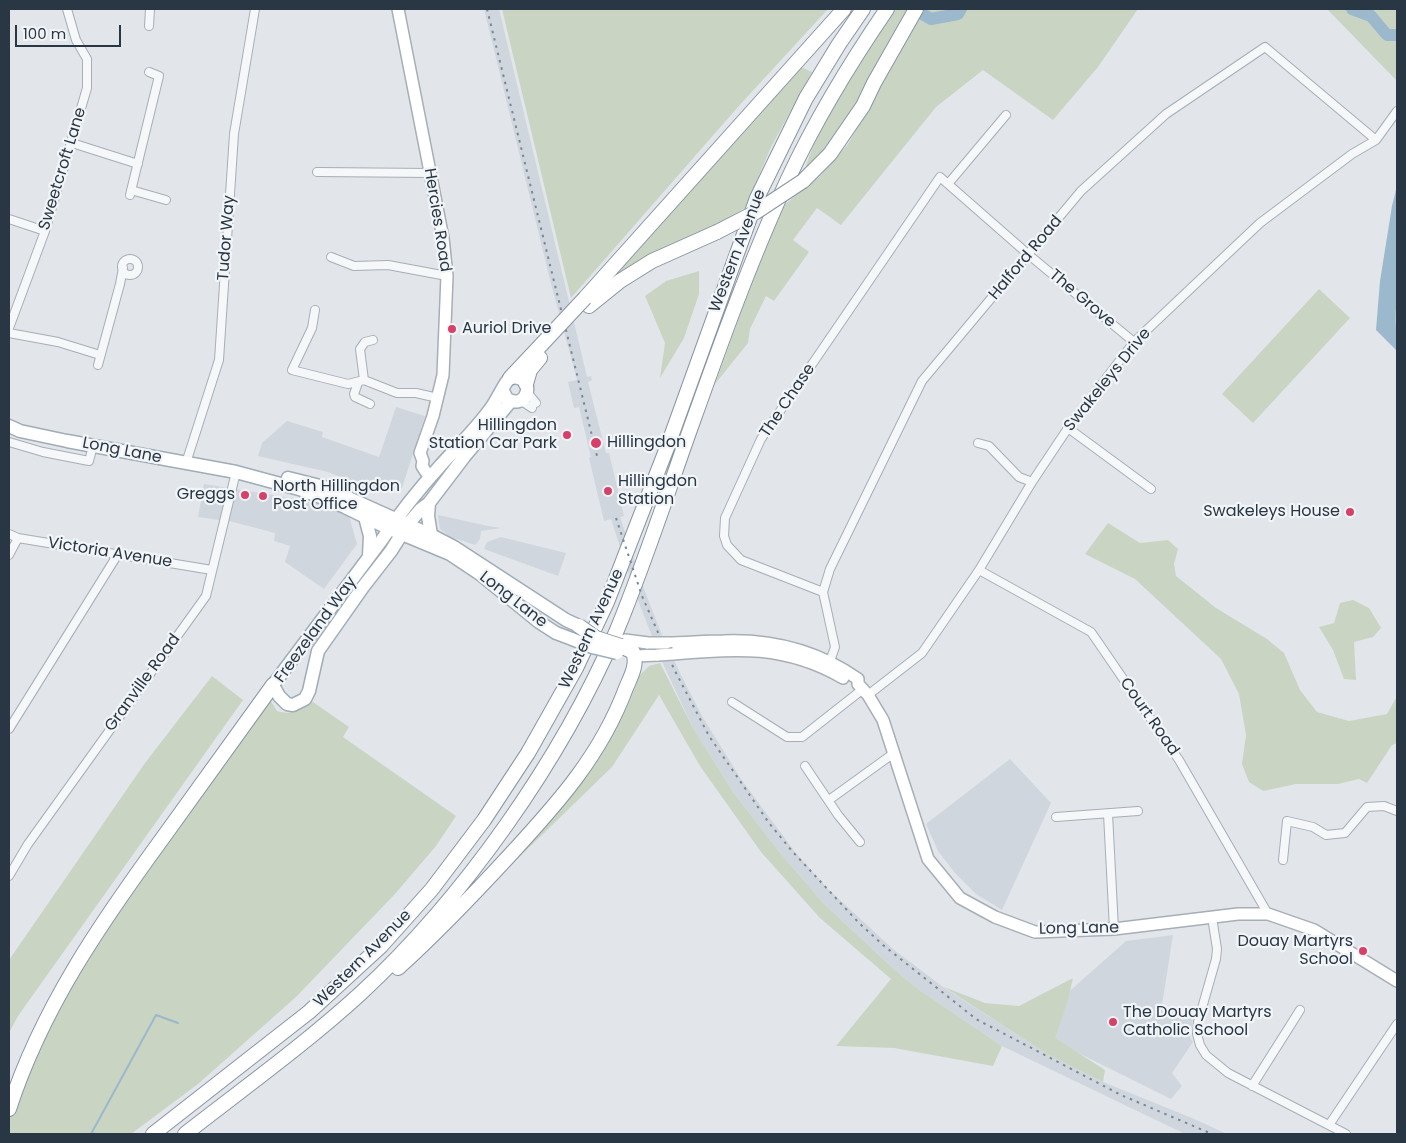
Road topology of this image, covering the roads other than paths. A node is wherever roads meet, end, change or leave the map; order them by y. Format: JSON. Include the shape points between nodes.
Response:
{"nodes":[{"id":1,"x":66,"y":9,"type":"edge"},
{"id":2,"x":150,"y":9,"type":"edge"},
{"id":3,"x":255,"y":9,"type":"edge"},
{"id":4,"x":398,"y":9,"type":"edge"},
{"id":5,"x":844,"y":9,"type":"edge"},
{"id":6,"x":863,"y":9,"type":"edge"},
{"id":7,"x":887,"y":9,"type":"edge"},
{"id":8,"x":916,"y":9,"type":"edge"},
{"id":9,"x":149,"y":26,"type":"dead end"},
{"id":10,"x":149,"y":72,"type":"dead end"},
{"id":11,"x":1397,"y":111,"type":"edge"},
{"id":12,"x":1006,"y":115,"type":"dead end"},
{"id":13,"x":1376,"y":140,"type":"junction"},
{"id":14,"x":72,"y":143,"type":"junction"},
{"id":15,"x":138,"y":164,"type":"junction"},
{"id":16,"x":317,"y":172,"type":"dead end"},
{"id":17,"x":431,"y":173,"type":"junction"},
{"id":18,"x":940,"y":177,"type":"joint"},
{"id":19,"x":948,"y":184,"type":"junction"},
{"id":20,"x":166,"y":200,"type":"dead end"},
{"id":21,"x":9,"y":219,"type":"edge"},
{"id":22,"x":45,"y":231,"type":"junction"},
{"id":23,"x":1029,"y":255,"type":"junction"},
{"id":24,"x":331,"y":257,"type":"dead end"},
{"id":25,"x":122,"y":268,"type":"dead end"},
{"id":26,"x":447,"y":276,"type":"junction"},
{"id":27,"x":587,"y":302,"type":"junction"},
{"id":28,"x":315,"y":310,"type":"dead end"},
{"id":29,"x":9,"y":328,"type":"edge"},
{"id":30,"x":9,"y":333,"type":"edge"},
{"id":31,"x":373,"y":340,"type":"dead end"},
{"id":32,"x":1134,"y":342,"type":"junction"},
{"id":33,"x":545,"y":347,"type":"junction"},
{"id":34,"x":100,"y":355,"type":"junction"},
{"id":35,"x":98,"y":365,"type":"dead end"},
{"id":36,"x":510,"y":378,"type":"junction"},
{"id":37,"x":361,"y":381,"type":"junction"},
{"id":38,"x":503,"y":391,"type":"junction"},
{"id":39,"x":521,"y":395,"type":"junction"},
{"id":40,"x":438,"y":398,"type":"junction"},
{"id":41,"x":370,"y":404,"type":"dead end"},
{"id":42,"x":9,"y":426,"type":"edge"},
{"id":43,"x":1068,"y":428,"type":"junction"},
{"id":44,"x":9,"y":442,"type":"edge"},
{"id":45,"x":978,"y":443,"type":"dead end"},
{"id":46,"x":92,"y":446,"type":"junction"},
{"id":47,"x":423,"y":461,"type":"junction"},
{"id":48,"x":186,"y":464,"type":"junction"},
{"id":49,"x":440,"y":466,"type":"junction"},
{"id":50,"x":236,"y":472,"type":"junction"},
{"id":51,"x":430,"y":478,"type":"junction"},
{"id":52,"x":1032,"y":482,"type":"junction"},
{"id":53,"x":1151,"y":488,"type":"dead end"},
{"id":54,"x":429,"y":503,"type":"junction"},
{"id":55,"x":365,"y":517,"type":"junction"},
{"id":56,"x":399,"y":527,"type":"junction"},
{"id":57,"x":9,"y":534,"type":"edge"},
{"id":58,"x":431,"y":535,"type":"junction"},
{"id":59,"x":18,"y":538,"type":"junction"},
{"id":60,"x":118,"y":554,"type":"junction"},
{"id":61,"x":9,"y":555,"type":"edge"},
{"id":62,"x":370,"y":556,"type":"junction"},
{"id":63,"x":212,"y":570,"type":"junction"},
{"id":64,"x":979,"y":570,"type":"junction"},
{"id":65,"x":823,"y":592,"type":"junction"},
{"id":66,"x":579,"y":626,"type":"joint"},
{"id":67,"x":621,"y":646,"type":"junction"},
{"id":68,"x":671,"y":649,"type":"junction"},
{"id":69,"x":635,"y":656,"type":"junction"},
{"id":70,"x":830,"y":661,"type":"junction"},
{"id":71,"x":273,"y":685,"type":"junction"},
{"id":72,"x":863,"y":689,"type":"junction"},
{"id":73,"x":732,"y":702,"type":"dead end"},
{"id":74,"x":9,"y":729,"type":"edge"},
{"id":75,"x":894,"y":753,"type":"junction"},
{"id":76,"x":804,"y":766,"type":"dead end"},
{"id":77,"x":829,"y":800,"type":"junction"},
{"id":78,"x":1397,"y":811,"type":"edge"},
{"id":79,"x":1138,"y":812,"type":"dead end"},
{"id":80,"x":1108,"y":814,"type":"junction"},
{"id":81,"x":1056,"y":817,"type":"dead end"},
{"id":82,"x":860,"y":842,"type":"dead end"},
{"id":83,"x":1282,"y":860,"type":"dead end"},
{"id":84,"x":9,"y":876,"type":"edge"},
{"id":85,"x":1268,"y":914,"type":"junction"},
{"id":86,"x":1212,"y":917,"type":"junction"},
{"id":87,"x":1114,"y":930,"type":"junction"},
{"id":88,"x":1397,"y":981,"type":"edge"},
{"id":89,"x":1300,"y":1010,"type":"dead end"},
{"id":90,"x":1397,"y":1024,"type":"edge"},
{"id":91,"x":323,"y":1026,"type":"junction"},
{"id":92,"x":1252,"y":1086,"type":"junction"},
{"id":93,"x":9,"y":1109,"type":"edge"},
{"id":94,"x":1329,"y":1125,"type":"junction"},
{"id":95,"x":153,"y":1134,"type":"edge"},
{"id":96,"x":184,"y":1134,"type":"edge"},
{"id":97,"x":1346,"y":1134,"type":"edge"}],
"edges":[{"from":1,"to":14,"type":"street","name":"Sweetcroft Lane","via":[[76,40],[87,59],[87,88]]},
{"from":2,"to":9,"type":"street"},
{"from":3,"to":48,"type":"street","name":"Tudor Way","via":[[234,134],[219,360]]},
{"from":4,"to":17,"type":"main road","name":"Hercies Road"},
{"from":5,"to":27,"type":"highway"},
{"from":6,"to":95,"type":"highway","name":"Western Avenue","via":[[806,98],[757,198],[668,445],[606,602],[576,668],[528,753],[484,820],[432,888],[381,946],[302,1017]]},
{"from":7,"to":91,"type":"highway","name":"Western Avenue","via":[[838,83],[784,188],[736,305],[633,588],[580,704],[533,784],[464,880],[394,961]]},
{"from":8,"to":27,"type":"highway","bridge":true,"via":[[863,106],[830,154],[804,181],[756,212],[652,262]]},
{"from":10,"to":15,"type":"street","via":[[160,76]]},
{"from":11,"to":13,"type":"street","name":"Swakeleys Drive"},
{"from":12,"to":19,"type":"street"},
{"from":13,"to":23,"type":"street","name":"Halford Road","via":[[1265,46],[1166,114],[1081,191]]},
{"from":13,"to":32,"type":"street","name":"Swakeleys Drive","via":[[1352,154],[1260,224]]},
{"from":14,"to":15,"type":"street"},
{"from":14,"to":22,"type":"street","name":"Sweetcroft Lane"},
{"from":15,"to":20,"type":"street","via":[[130,192]]},
{"from":16,"to":17,"type":"street"},
{"from":17,"to":26,"type":"main road","name":"Hercies Road"},
{"from":18,"to":19,"type":"street","name":"The Grove"},
{"from":18,"to":65,"type":"street","name":"The Chase","via":[[762,439],[724,518],[724,536],[740,560]]},
{"from":19,"to":23,"type":"street","name":"The Grove"},
{"from":21,"to":22,"type":"street"},
{"from":22,"to":29,"type":"street","name":"Sweetcroft Lane"},
{"from":23,"to":32,"type":"street","name":"The Grove"},
{"from":23,"to":65,"type":"street","name":"Halford Road","via":[[922,381],[830,569]]},
{"from":24,"to":26,"type":"street","via":[[354,266],[388,265]]},
{"from":25,"to":34,"type":"street"},
{"from":26,"to":40,"type":"main road","name":"Hercies Road","via":[[443,374]]},
{"from":27,"to":33,"type":"highway"},
{"from":28,"to":37,"type":"street","via":[[312,328],[292,370],[348,384]]},
{"from":30,"to":34,"type":"street","via":[[58,342]]},
{"from":31,"to":37,"type":"street","via":[[365,342],[360,349]]},
{"from":32,"to":43,"type":"street","name":"Swakeleys Drive"},
{"from":33,"to":36,"type":"highway"},
{"from":33,"to":39,"type":"highway","via":[[530,370]]},
{"from":34,"to":35,"type":"street"},
{"from":36,"to":38,"type":"main road"},
{"from":36,"to":39,"type":"main road","via":[[519,378]]},
{"from":37,"to":40,"type":"street","via":[[398,393]]},
{"from":37,"to":41,"type":"street","via":[[355,397]]},
{"from":38,"to":39,"type":"main road","via":[[504,395]]},
{"from":38,"to":49,"type":"main road","via":[[485,417]]},
{"from":39,"to":39,"type":"street","via":[[534,405],[523,402]]},
{"from":39,"to":54,"type":"main road","via":[[464,457]]},
{"from":40,"to":47,"type":"main road","name":"Hercies Road","via":[[421,447]]},
{"from":42,"to":46,"type":"main road","name":"Long Lane"},
{"from":43,"to":52,"type":"street","name":"Swakeleys Drive"},
{"from":43,"to":53,"type":"street"},
{"from":44,"to":46,"type":"street","via":[[89,461]]},
{"from":45,"to":52,"type":"street","via":[[988,446],[1019,477]]},
{"from":46,"to":48,"type":"main road","name":"Long Lane"},
{"from":47,"to":49,"type":"main road","via":[[428,459]]},
{"from":47,"to":51,"type":"main road","name":"Hercies Road","via":[[422,466]]},
{"from":48,"to":50,"type":"main road","name":"Long Lane"},
{"from":49,"to":51,"type":"main road"},
{"from":50,"to":55,"type":"main road","name":"Long Lane","via":[[299,489]]},
{"from":50,"to":56,"type":"main road","name":"Long Lane","via":[[272,474],[324,487]]},
{"from":50,"to":63,"type":"street","name":"Granville Road"},
{"from":51,"to":56,"type":"main road"},
{"from":52,"to":64,"type":"street","name":"Swakeleys Drive"},
{"from":54,"to":56,"type":"main road"},
{"from":54,"to":58,"type":"main road"},
{"from":55,"to":56,"type":"main road","name":"Long Lane"},
{"from":55,"to":62,"type":"main road","via":[[370,536]]},
{"from":56,"to":58,"type":"main road","name":"Long Lane"},
{"from":56,"to":62,"type":"main road","name":"Freezeland Way"},
{"from":56,"to":67,"type":"main road","name":"Long Lane","bridge":true,"via":[[480,574],[556,633],[592,647]]},
{"from":56,"to":71,"type":"main road","name":"Freezeland Way","via":[[391,551],[318,651],[305,699],[293,706],[288,704]]},
{"from":57,"to":59,"type":"street","name":"Victoria Avenue"},
{"from":58,"to":66,"type":"main road","name":"Long Lane"},
{"from":59,"to":60,"type":"street","name":"Victoria Avenue"},
{"from":59,"to":61,"type":"street"},
{"from":60,"to":63,"type":"street","name":"Victoria Avenue"},
{"from":60,"to":74,"type":"street"},
{"from":62,"to":71,"type":"main road","name":"Freezeland Way"},
{"from":63,"to":84,"type":"street","name":"Granville Road","via":[[206,596],[28,844]]},
{"from":64,"to":72,"type":"street","name":"Swakeleys Drive","via":[[922,653]]},
{"from":64,"to":85,"type":"street","name":"Court Road","via":[[1091,632],[1179,760]]},
{"from":65,"to":70,"type":"street","name":"Halford Road","via":[[835,647]]},
{"from":66,"to":67,"type":"highway","bridge":true,"via":[[596,638]]},
{"from":67,"to":68,"type":"main road","name":"Long Lane","bridge":true,"via":[[648,643]]},
{"from":67,"to":69,"type":"highway","via":[[631,649]]},
{"from":68,"to":69,"type":"main road","name":"Long Lane","bridge":true,"via":[[654,656]]},
{"from":68,"to":70,"type":"main road","name":"Long Lane","via":[[724,641],[761,642],[802,650]]},
{"from":68,"to":72,"type":"main road","name":"Long Lane","via":[[771,652],[801,658]]},
{"from":69,"to":91,"type":"highway","via":[[634,668],[614,717],[593,756],[557,803],[431,938],[360,1002]]},
{"from":70,"to":72,"type":"main road","name":"Long Lane","via":[[858,679]]},
{"from":71,"to":93,"type":"highway","via":[[84,950],[44,1021]]},
{"from":72,"to":73,"type":"street","name":"Swakeleys Drive","via":[[802,737],[788,737]]},
{"from":72,"to":75,"type":"main road","name":"Long Lane","via":[[883,720]]},
{"from":75,"to":77,"type":"street"},
{"from":75,"to":87,"type":"main road","name":"Long Lane","via":[[928,859],[960,898],[995,917],[1035,932]]},
{"from":76,"to":77,"type":"street"},
{"from":77,"to":82,"type":"street"},
{"from":78,"to":83,"type":"street","via":[[1384,806],[1367,806],[1345,833],[1326,835],[1313,827],[1287,821]]},
{"from":79,"to":80,"type":"street"},
{"from":80,"to":81,"type":"street"},
{"from":80,"to":87,"type":"street"},
{"from":85,"to":86,"type":"main road","name":"Long Lane"},
{"from":85,"to":88,"type":"main road","name":"Long Lane","via":[[1314,930]]},
{"from":86,"to":87,"type":"main road","name":"Long Lane"},
{"from":86,"to":92,"type":"street","via":[[1216,959],[1197,1034],[1206,1056]]},
{"from":89,"to":92,"type":"street"},
{"from":90,"to":94,"type":"street"},
{"from":91,"to":96,"type":"highway","name":"Western Avenue"},
{"from":92,"to":94,"type":"street"},
{"from":94,"to":97,"type":"street"}]}
